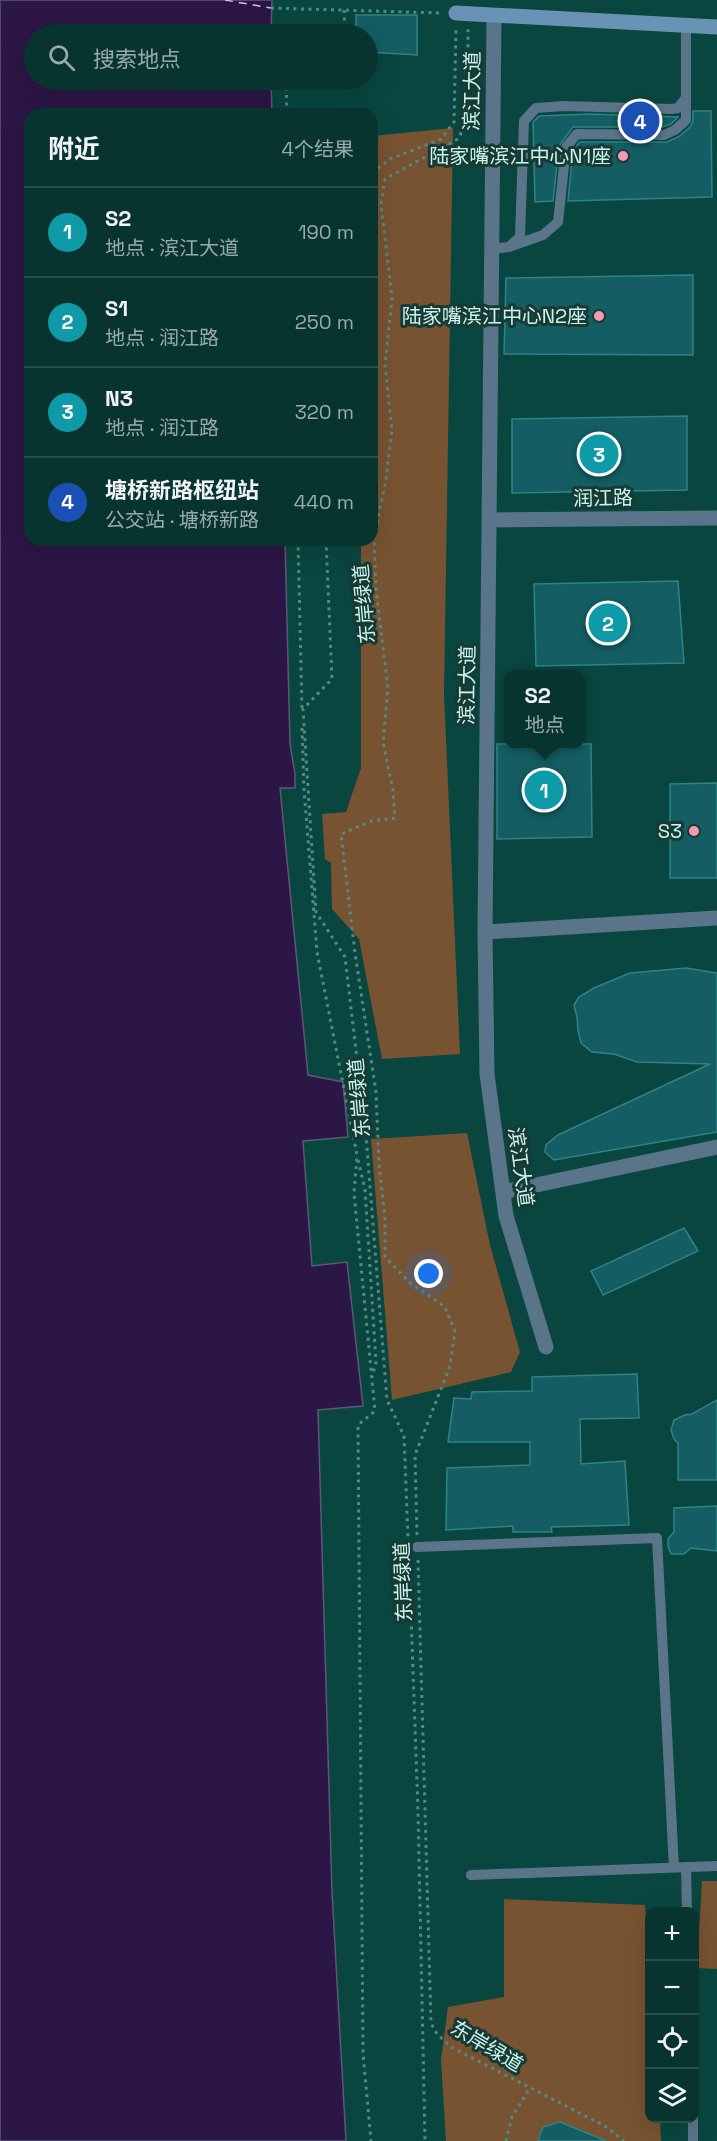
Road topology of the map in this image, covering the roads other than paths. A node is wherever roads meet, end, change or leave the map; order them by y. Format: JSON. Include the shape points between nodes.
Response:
{"nodes":[{"id":1,"x":462,"y":14,"type":"road end"},
{"id":2,"x":494,"y":16,"type":"junction"},
{"id":3,"x":686,"y":25,"type":"junction"},
{"id":4,"x":717,"y":27,"type":"edge"},
{"id":5,"x":685,"y":99,"type":"junction"},
{"id":6,"x":509,"y":247,"type":"junction"},
{"id":7,"x":491,"y":249,"type":"junction"},
{"id":8,"x":717,"y":518,"type":"edge"},
{"id":9,"x":489,"y":520,"type":"junction"},
{"id":10,"x":717,"y":918,"type":"edge"},
{"id":11,"x":485,"y":932,"type":"junction"},
{"id":12,"x":717,"y":1147,"type":"edge"},
{"id":13,"x":503,"y":1192,"type":"junction"},
{"id":14,"x":546,"y":1347,"type":"dead end"},
{"id":15,"x":411,"y":1547,"type":"road end"},
{"id":16,"x":717,"y":1866,"type":"edge"},
{"id":17,"x":686,"y":1867,"type":"junction"},
{"id":18,"x":674,"y":1868,"type":"junction"},
{"id":19,"x":471,"y":1875,"type":"dead end"},
{"id":20,"x":687,"y":1907,"type":"edge"},
{"id":21,"x":693,"y":2123,"type":"edge"},
{"id":22,"x":693,"y":2141,"type":"edge"}],
"edges":[{"from":1,"to":2,"type":"street"},
{"from":2,"to":3,"type":"street"},
{"from":2,"to":7,"type":"street","name":"滨江大道"},
{"from":3,"to":4,"type":"street"},
{"from":3,"to":5,"type":"lane"},
{"from":5,"to":6,"type":"lane","via":[[686,120],[664,135],[577,135],[566,147],[558,222],[543,235]]},
{"from":5,"to":6,"type":"lane","via":[[678,108],[537,108],[524,121],[520,237]]},
{"from":6,"to":7,"type":"lane"},
{"from":7,"to":9,"type":"street","name":"滨江大道"},
{"from":8,"to":9,"type":"street","name":"润江路"},
{"from":9,"to":11,"type":"street","name":"滨江大道"},
{"from":10,"to":11,"type":"street"},
{"from":11,"to":13,"type":"street","name":"滨江大道","via":[[487,1074]]},
{"from":12,"to":13,"type":"street"},
{"from":13,"to":14,"type":"street","name":"滨江大道","via":[[506,1216]]},
{"from":15,"to":18,"type":"lane","via":[[657,1539]]},
{"from":16,"to":17,"type":"lane"},
{"from":17,"to":18,"type":"lane"},
{"from":17,"to":20,"type":"lane"},
{"from":18,"to":19,"type":"lane"},
{"from":21,"to":22,"type":"lane"}]}
